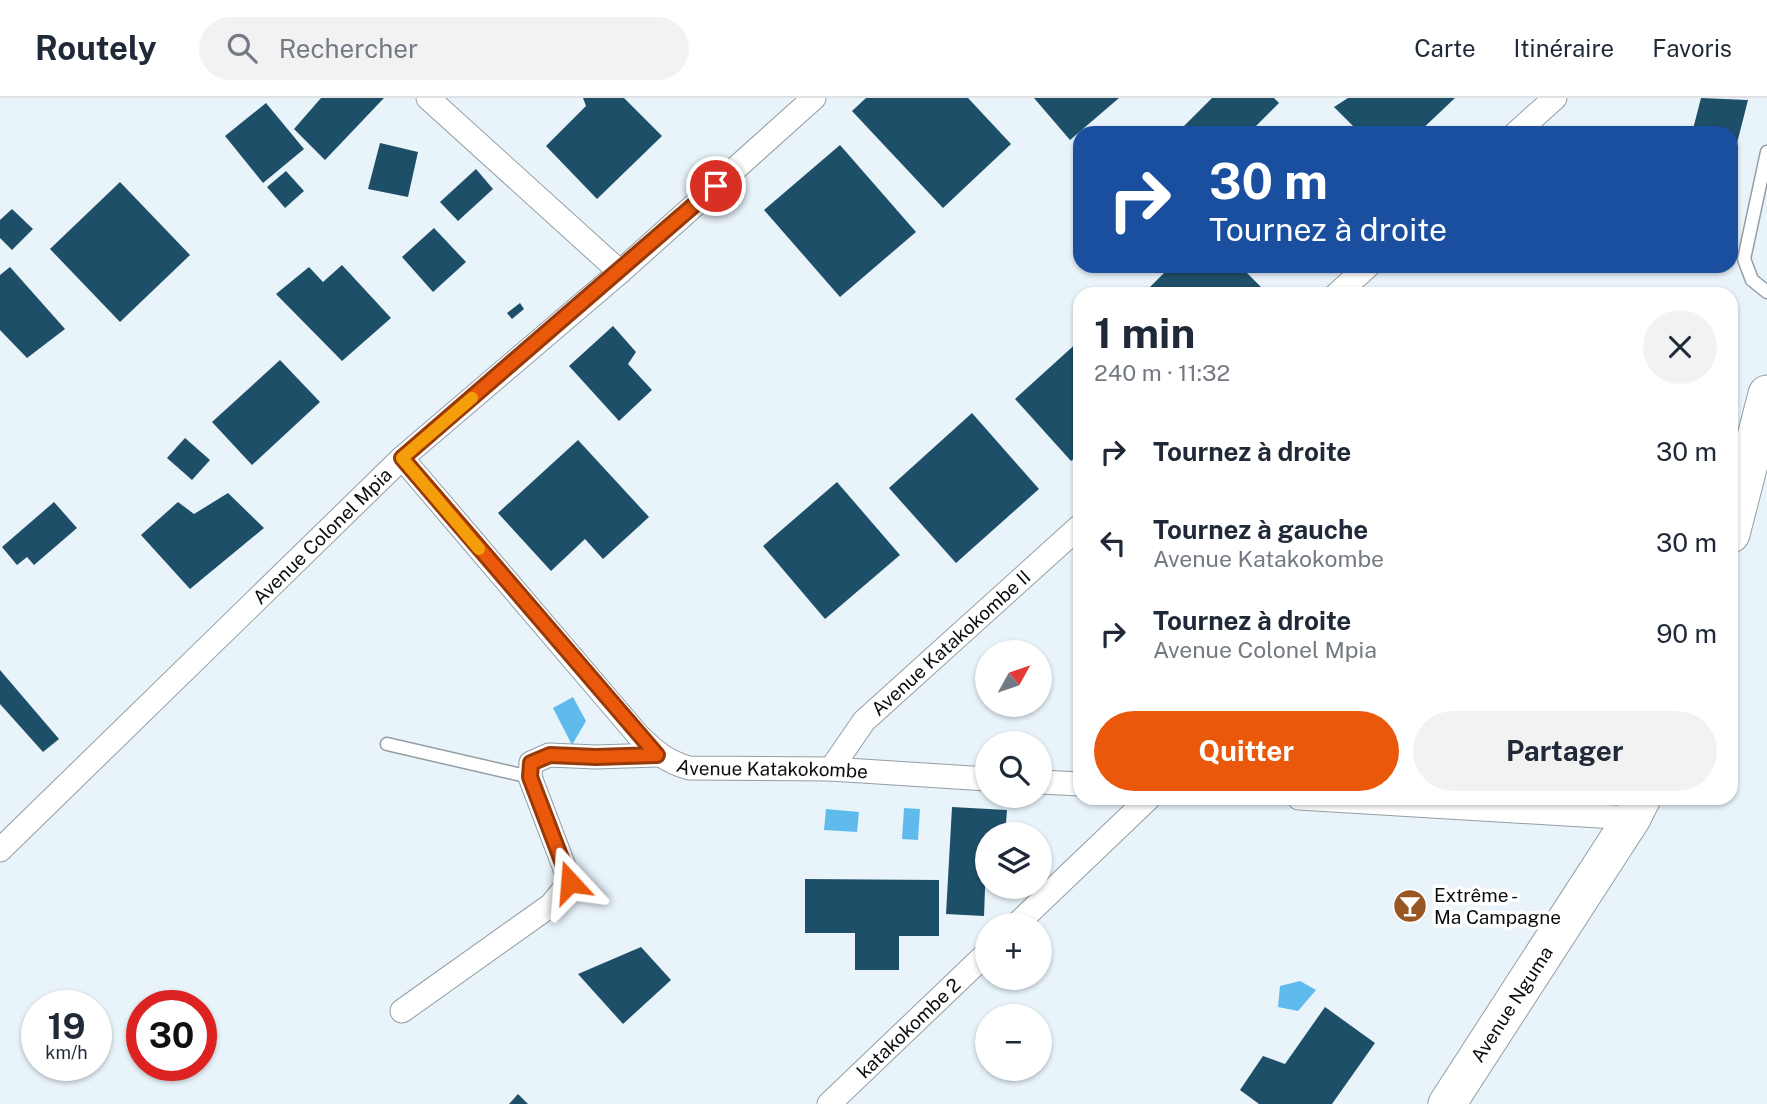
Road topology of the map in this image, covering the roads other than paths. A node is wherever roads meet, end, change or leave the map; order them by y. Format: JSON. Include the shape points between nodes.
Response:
{"nodes":[{"id":1,"x":428,"y":98,"type":"edge"},
{"id":2,"x":814,"y":98,"type":"edge"},
{"id":3,"x":1555,"y":98,"type":"edge"},
{"id":4,"x":1524,"y":126,"type":"edge"},
{"id":5,"x":1767,"y":152,"type":"edge"},
{"id":6,"x":620,"y":272,"type":"junction"},
{"id":7,"x":1360,"y":273,"type":"edge"},
{"id":8,"x":1345,"y":287,"type":"edge"},
{"id":9,"x":1767,"y":292,"type":"edge"},
{"id":10,"x":1767,"y":394,"type":"edge"},
{"id":11,"x":402,"y":458,"type":"junction"},
{"id":12,"x":1738,"y":507,"type":"edge"},
{"id":13,"x":1073,"y":532,"type":"edge"},
{"id":14,"x":387,"y":744,"type":"dead end"},
{"id":15,"x":657,"y":755,"type":"junction"},
{"id":16,"x":831,"y":769,"type":"junction"},
{"id":17,"x":530,"y":777,"type":"junction"},
{"id":18,"x":975,"y":778,"type":"edge"},
{"id":19,"x":1052,"y":783,"type":"edge"},
{"id":20,"x":1073,"y":784,"type":"edge"},
{"id":21,"x":1142,"y":805,"type":"edge"},
{"id":22,"x":1536,"y":805,"type":"edge"},
{"id":23,"x":1637,"y":808,"type":"edge"},
{"id":24,"x":0,"y":850,"type":"edge"},
{"id":25,"x":1029,"y":913,"type":"edge"},
{"id":26,"x":975,"y":964,"type":"edge"},
{"id":27,"x":402,"y":1011,"type":"dead end"},
{"id":28,"x":829,"y":1104,"type":"edge"},
{"id":29,"x":1447,"y":1104,"type":"edge"}],
"edges":[{"from":1,"to":6,"type":"street"},
{"from":2,"to":6,"type":"street","name":"Avenue Colonel Mpia"},
{"from":3,"to":4,"type":"street"},
{"from":5,"to":9,"type":"lane","via":[[1744,259],[1752,279]]},
{"from":6,"to":11,"type":"street","name":"Avenue Colonel Mpia"},
{"from":7,"to":8,"type":"street"},
{"from":10,"to":12,"type":"main road"},
{"from":11,"to":15,"type":"street","name":"Avenue Katakokombe"},
{"from":11,"to":24,"type":"street","name":"Avenue Colonel Mpia"},
{"from":13,"to":16,"type":"street","name":"Avenue Katakokombe II","via":[[871,714]]},
{"from":14,"to":17,"type":"lane"},
{"from":15,"to":16,"type":"street","name":"Avenue Katakokombe","via":[[689,768]]},
{"from":15,"to":17,"type":"street","via":[[550,755],[531,763]]},
{"from":16,"to":18,"type":"street","name":"Avenue Katakokombe"},
{"from":17,"to":27,"type":"street","via":[[570,882],[551,905]]},
{"from":19,"to":20,"type":"street"},
{"from":21,"to":25,"type":"street"},
{"from":22,"to":23,"type":"street"},
{"from":23,"to":29,"type":"main road","name":"Avenue Nguma"},
{"from":26,"to":28,"type":"street","name":"katakokombe 2"}]}
